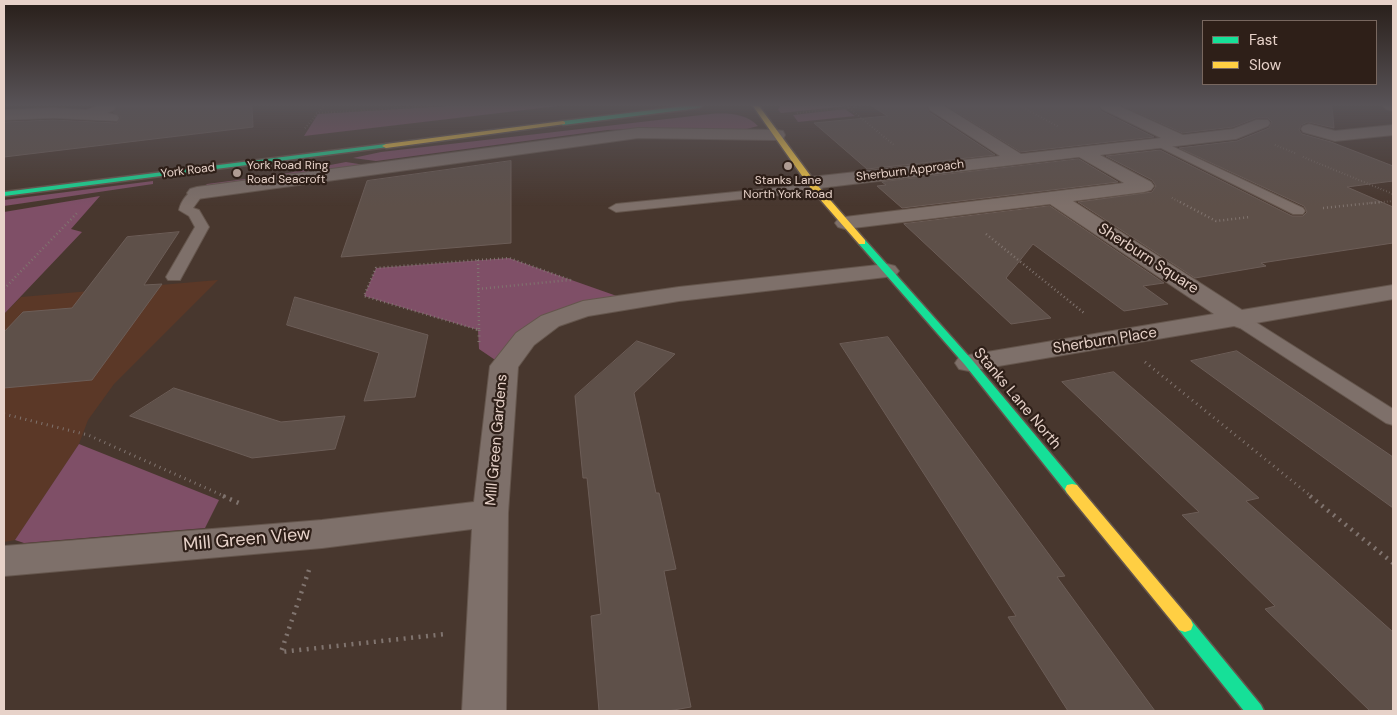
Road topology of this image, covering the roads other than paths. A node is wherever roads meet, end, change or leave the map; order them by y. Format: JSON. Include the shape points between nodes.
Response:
{"nodes":[{"id":1,"x":435,"y":139,"type":"edge"},
{"id":2,"x":591,"y":139,"type":"edge"},
{"id":3,"x":781,"y":139,"type":"edge"},
{"id":4,"x":986,"y":139,"type":"edge"},
{"id":5,"x":1186,"y":139,"type":"edge"},
{"id":6,"x":1180,"y":140,"type":"joint"},
{"id":7,"x":1159,"y":143,"type":"junction"},
{"id":8,"x":1082,"y":152,"type":"junction"},
{"id":9,"x":1017,"y":159,"type":"junction"},
{"id":10,"x":813,"y":185,"type":"junction"},
{"id":11,"x":197,"y":193,"type":"joint"},
{"id":12,"x":4,"y":194,"type":"edge"},
{"id":13,"x":1055,"y":198,"type":"junction"},
{"id":14,"x":616,"y":208,"type":"dead end"},
{"id":15,"x":1298,"y":211,"type":"road end"},
{"id":16,"x":845,"y":223,"type":"junction"},
{"id":17,"x":887,"y":271,"type":"junction"},
{"id":18,"x":174,"y":277,"type":"dead end"},
{"id":19,"x":1393,"y":292,"type":"edge"},
{"id":20,"x":1240,"y":320,"type":"junction"},
{"id":21,"x":969,"y":363,"type":"junction"},
{"id":22,"x":1393,"y":418,"type":"edge"},
{"id":23,"x":490,"y":513,"type":"junction"},
{"id":24,"x":4,"y":561,"type":"edge"},
{"id":25,"x":484,"y":711,"type":"edge"},
{"id":26,"x":1255,"y":711,"type":"edge"}],
"edges":[{"from":1,"to":12,"type":"main road","name":"York Road"},
{"from":2,"to":11,"type":"street","name":"York Road"},
{"from":3,"to":10,"type":"main road","name":"Stanks Lane North"},
{"from":4,"to":9,"type":"street"},
{"from":5,"to":6,"type":"street","name":"Sherburn Approach"},
{"from":6,"to":7,"type":"street","name":"Sherburn Approach"},
{"from":7,"to":8,"type":"street","name":"Sherburn Approach"},
{"from":7,"to":15,"type":"lane"},
{"from":8,"to":9,"type":"street","name":"Sherburn Approach"},
{"from":8,"to":13,"type":"street","via":[[1144,186]]},
{"from":9,"to":10,"type":"street","name":"Sherburn Approach"},
{"from":10,"to":14,"type":"lane"},
{"from":10,"to":16,"type":"main road","name":"Stanks Lane North"},
{"from":11,"to":18,"type":"lane","via":[[186,210],[194,213],[202,228]]},
{"from":13,"to":16,"type":"street"},
{"from":13,"to":20,"type":"street","name":"Sherburn Square"},
{"from":16,"to":17,"type":"main road","name":"Stanks Lane North"},
{"from":17,"to":21,"type":"main road","name":"Stanks Lane North"},
{"from":17,"to":23,"type":"street","name":"Mill Green Gardens","via":[[631,301],[583,309],[550,321],[525,339],[504,366]]},
{"from":19,"to":20,"type":"street","name":"Sherburn Place"},
{"from":20,"to":21,"type":"street","name":"Sherburn Place"},
{"from":20,"to":22,"type":"lane"},
{"from":21,"to":26,"type":"main road","name":"Stanks Lane North"},
{"from":23,"to":24,"type":"street","name":"Mill Green View","via":[[322,534]]},
{"from":23,"to":25,"type":"street","name":"Mill Green Gardens"}]}
